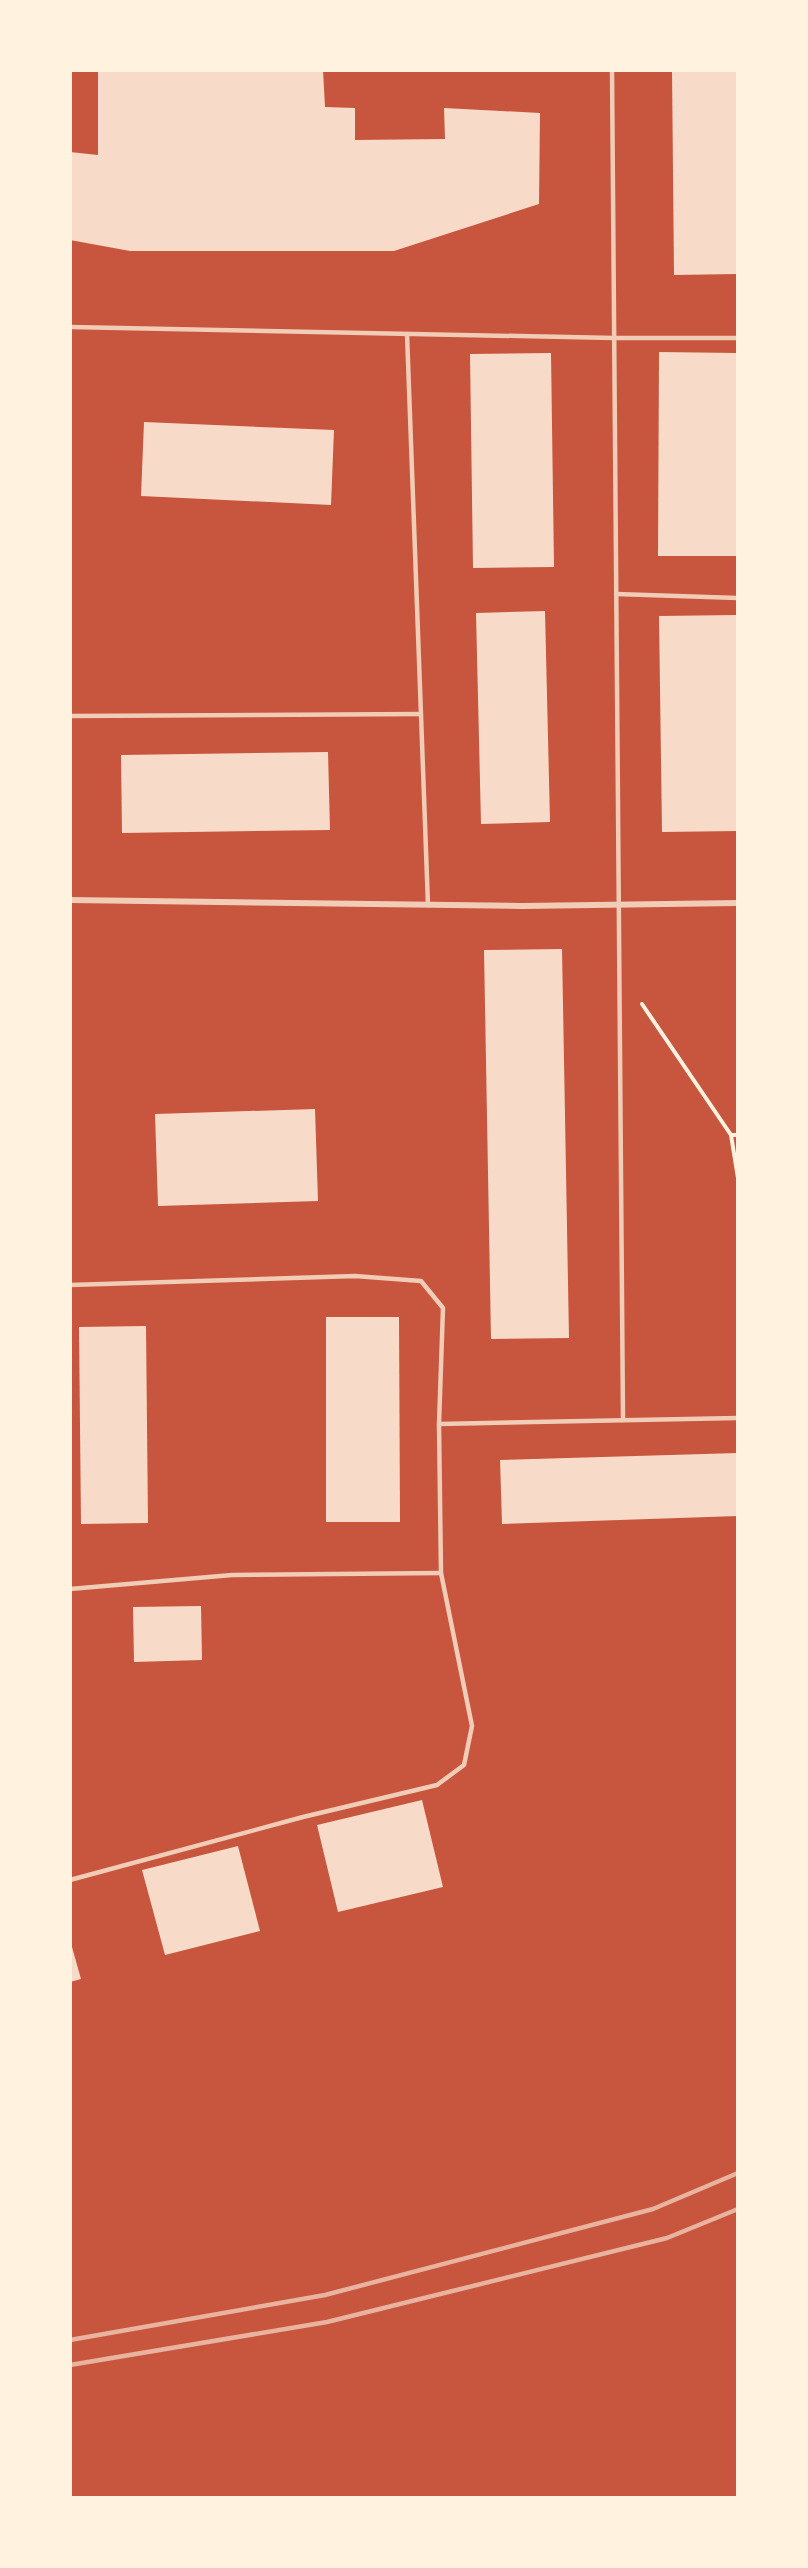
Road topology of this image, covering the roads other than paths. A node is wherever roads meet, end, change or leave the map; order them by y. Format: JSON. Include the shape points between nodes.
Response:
{"nodes":[{"id":1,"x":612,"y":70,"type":"edge"},
{"id":2,"x":70,"y":327,"type":"edge"},
{"id":3,"x":407,"y":334,"type":"junction"},
{"id":4,"x":614,"y":338,"type":"junction"},
{"id":5,"x":738,"y":338,"type":"edge"},
{"id":6,"x":616,"y":594,"type":"junction"},
{"id":7,"x":738,"y":598,"type":"edge"},
{"id":8,"x":421,"y":714,"type":"junction"},
{"id":9,"x":70,"y":716,"type":"edge"},
{"id":10,"x":70,"y":900,"type":"edge"},
{"id":11,"x":738,"y":903,"type":"edge"},
{"id":12,"x":428,"y":905,"type":"junction"},
{"id":13,"x":618,"y":906,"type":"junction"},
{"id":14,"x":70,"y":1285,"type":"edge"},
{"id":15,"x":738,"y":1418,"type":"edge"},
{"id":16,"x":623,"y":1420,"type":"junction"},
{"id":17,"x":439,"y":1424,"type":"junction"},
{"id":18,"x":441,"y":1573,"type":"junction"},
{"id":19,"x":70,"y":1589,"type":"edge"},
{"id":20,"x":70,"y":1880,"type":"edge"}],
"edges":[{"from":1,"to":4,"type":"lane"},
{"from":2,"to":3,"type":"lane"},
{"from":3,"to":4,"type":"lane"},
{"from":3,"to":8,"type":"lane"},
{"from":4,"to":5,"type":"lane"},
{"from":4,"to":6,"type":"lane"},
{"from":6,"to":7,"type":"lane"},
{"from":6,"to":13,"type":"lane"},
{"from":8,"to":9,"type":"lane"},
{"from":8,"to":12,"type":"lane"},
{"from":10,"to":12,"type":"street"},
{"from":11,"to":13,"type":"street"},
{"from":12,"to":13,"type":"street"},
{"from":13,"to":16,"type":"lane"},
{"from":14,"to":17,"type":"lane","via":[[355,1276],[421,1281],[443,1308]]},
{"from":15,"to":16,"type":"lane"},
{"from":16,"to":17,"type":"lane"},
{"from":17,"to":18,"type":"lane"},
{"from":18,"to":19,"type":"lane","via":[[232,1575]]},
{"from":18,"to":20,"type":"lane","via":[[471,1726],[464,1765],[437,1785]]}]}
